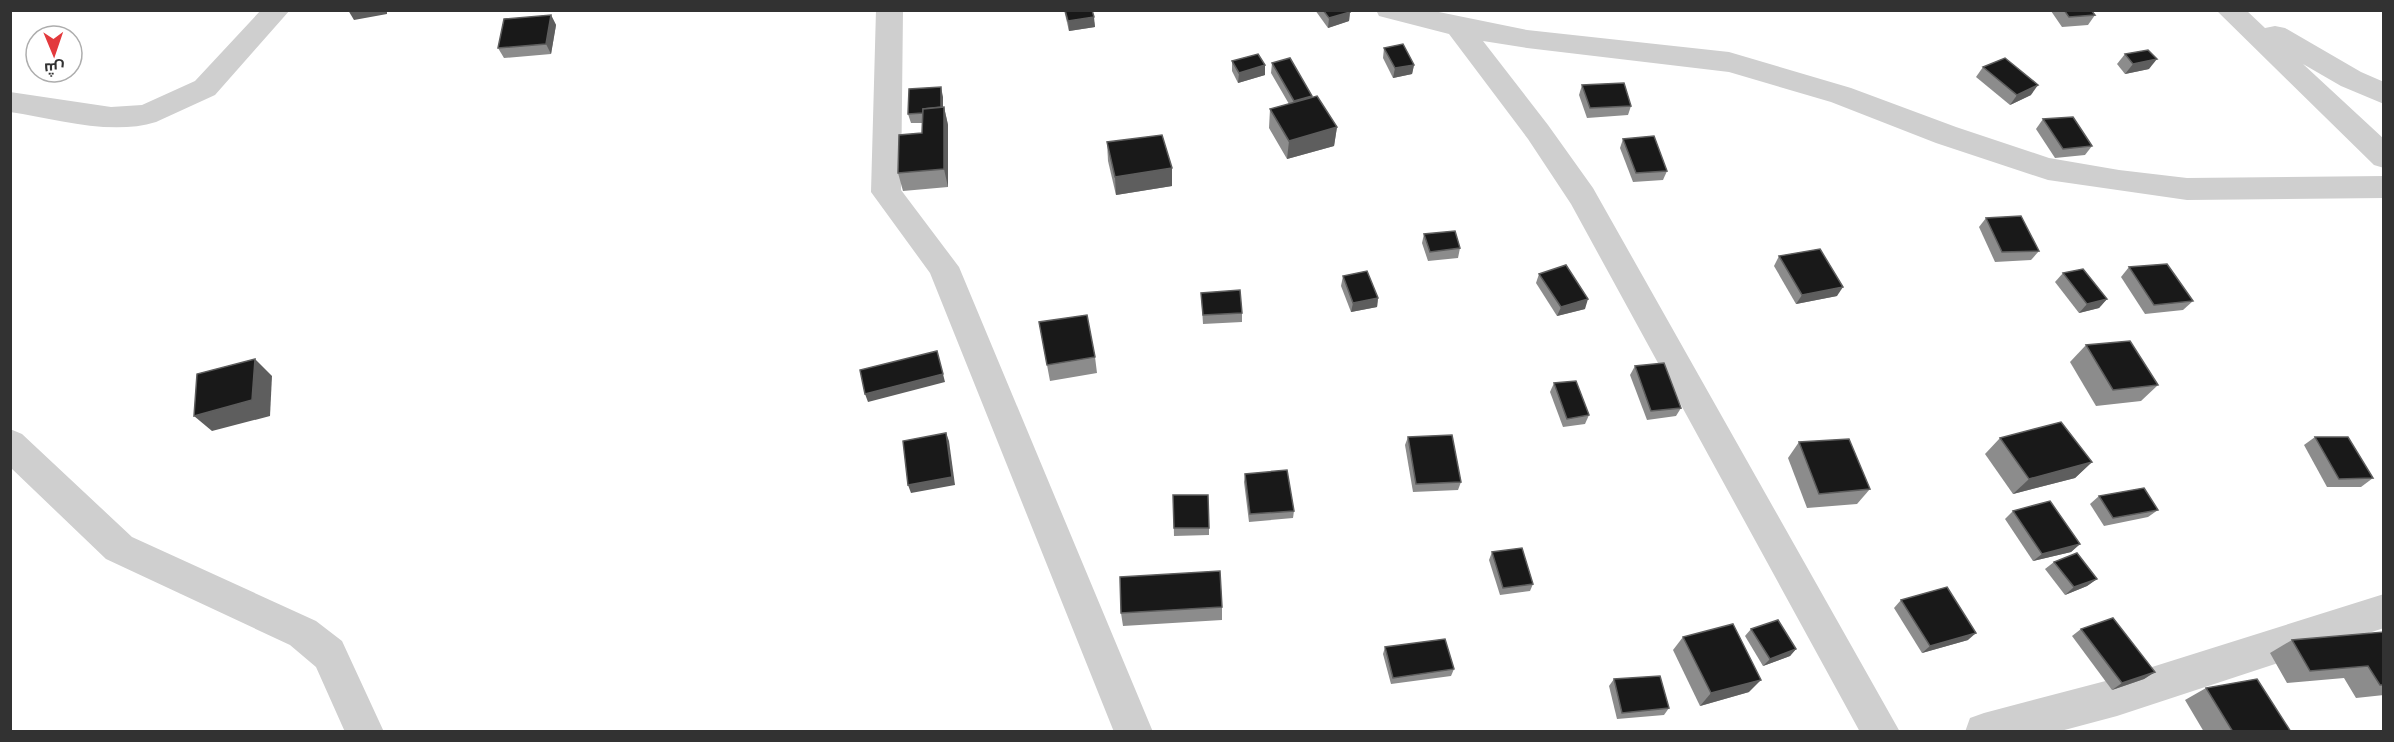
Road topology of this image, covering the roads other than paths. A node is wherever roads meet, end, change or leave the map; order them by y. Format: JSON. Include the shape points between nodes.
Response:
{"nodes":[{"id":1,"x":277,"y":10,"type":"edge"},
{"id":2,"x":890,"y":10,"type":"edge"},
{"id":3,"x":1389,"y":10,"type":"edge"},
{"id":4,"x":2231,"y":10,"type":"edge"},
{"id":5,"x":1458,"y":27,"type":"junction"},
{"id":6,"x":2384,"y":94,"type":"edge"},
{"id":7,"x":10,"y":102,"type":"edge"},
{"id":8,"x":2384,"y":157,"type":"edge"},
{"id":9,"x":2384,"y":187,"type":"edge"},
{"id":10,"x":10,"y":444,"type":"edge"},
{"id":11,"x":2384,"y":611,"type":"edge"},
{"id":12,"x":365,"y":732,"type":"edge"},
{"id":13,"x":1134,"y":732,"type":"edge"},
{"id":14,"x":1881,"y":732,"type":"edge"},
{"id":15,"x":1984,"y":732,"type":"edge"}],
"edges":[{"from":1,"to":7,"type":"street","via":[[205,88],[146,115],[111,117]]},
{"from":2,"to":13,"type":"street","via":[[886,192],[943,267]]},
{"from":3,"to":5,"type":"street"},
{"from":4,"to":6,"type":"street"},
{"from":4,"to":8,"type":"street"},
{"from":5,"to":9,"type":"street","via":[[1527,39],[1730,62],[1841,95],[2048,169],[2187,189]]},
{"from":5,"to":14,"type":"street","via":[[1582,196]]},
{"from":10,"to":12,"type":"street","via":[[119,548],[312,640],[329,654]]},
{"from":11,"to":15,"type":"street","via":[[2116,697]]}]}
